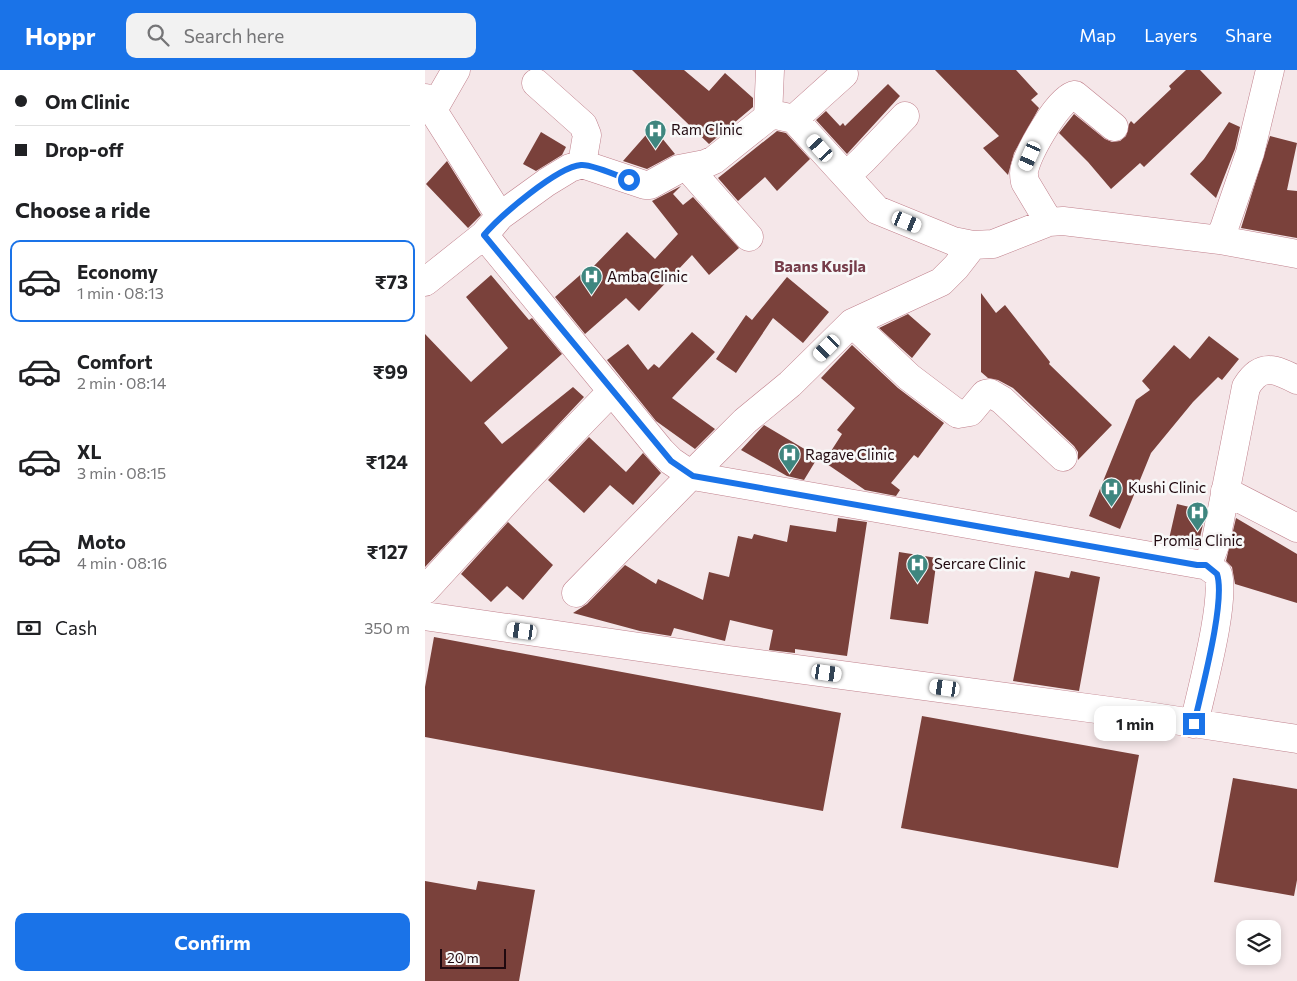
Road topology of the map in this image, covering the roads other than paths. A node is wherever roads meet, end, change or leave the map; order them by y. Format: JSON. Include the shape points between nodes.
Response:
{"nodes":[{"id":1,"x":456,"y":70,"type":"edge"},
{"id":2,"x":770,"y":70,"type":"edge"},
{"id":3,"x":1270,"y":70,"type":"edge"},
{"id":4,"x":844,"y":74,"type":"dead end"},
{"id":5,"x":536,"y":83,"type":"dead end"},
{"id":6,"x":429,"y":104,"type":"edge"},
{"id":7,"x":905,"y":116,"type":"dead end"},
{"id":8,"x":768,"y":117,"type":"junction"},
{"id":9,"x":794,"y":119,"type":"junction"},
{"id":10,"x":1114,"y":127,"type":"dead end"},
{"id":11,"x":582,"y":164,"type":"junction"},
{"id":12,"x":688,"y":168,"type":"junction"},
{"id":13,"x":846,"y":176,"type":"junction"},
{"id":14,"x":1049,"y":222,"type":"junction"},
{"id":15,"x":492,"y":225,"type":"junction"},
{"id":16,"x":749,"y":236,"type":"dead end"},
{"id":17,"x":1221,"y":240,"type":"junction"},
{"id":18,"x":973,"y":245,"type":"junction"},
{"id":19,"x":1297,"y":254,"type":"edge"},
{"id":20,"x":425,"y":282,"type":"edge"},
{"id":21,"x":852,"y":323,"type":"junction"},
{"id":22,"x":1297,"y":380,"type":"edge"},
{"id":23,"x":612,"y":391,"type":"junction"},
{"id":24,"x":1063,"y":457,"type":"dead end"},
{"id":25,"x":693,"y":476,"type":"junction"},
{"id":26,"x":1225,"y":491,"type":"junction"},
{"id":27,"x":1297,"y":528,"type":"edge"},
{"id":28,"x":1206,"y":565,"type":"junction"},
{"id":29,"x":425,"y":590,"type":"edge"},
{"id":30,"x":576,"y":593,"type":"dead end"},
{"id":31,"x":425,"y":616,"type":"edge"},
{"id":32,"x":1194,"y":724,"type":"junction"},
{"id":33,"x":1297,"y":739,"type":"edge"}],
"edges":[{"from":1,"to":6,"type":"street"},
{"from":2,"to":8,"type":"street"},
{"from":3,"to":17,"type":"street","via":[[1250,153]]},
{"from":4,"to":9,"type":"street"},
{"from":5,"to":11,"type":"street","via":[[583,125],[587,134]]},
{"from":6,"to":15,"type":"street"},
{"from":7,"to":13,"type":"street"},
{"from":8,"to":9,"type":"street","via":[[776,115]]},
{"from":8,"to":12,"type":"street","via":[[714,160]]},
{"from":9,"to":13,"type":"street"},
{"from":10,"to":14,"type":"street","via":[[1075,95],[1063,101],[1035,144],[1024,175]]},
{"from":11,"to":12,"type":"street","via":[[645,185]]},
{"from":11,"to":15,"type":"street","via":[[547,182]]},
{"from":12,"to":16,"type":"street"},
{"from":13,"to":18,"type":"street","via":[[877,210],[953,241]]},
{"from":14,"to":17,"type":"street"},
{"from":14,"to":18,"type":"street","via":[[993,244]]},
{"from":15,"to":20,"type":"street"},
{"from":15,"to":23,"type":"street"},
{"from":17,"to":19,"type":"street"},
{"from":18,"to":21,"type":"street","via":[[941,282]]},
{"from":21,"to":24,"type":"street","via":[[909,377],[958,414],[970,412],[985,394],[994,395]]},
{"from":21,"to":25,"type":"street","via":[[790,384],[745,421]]},
{"from":22,"to":26,"type":"street","via":[[1272,370],[1253,376],[1247,387]]},
{"from":23,"to":25,"type":"street","via":[[661,451]]},
{"from":23,"to":29,"type":"street"},
{"from":25,"to":28,"type":"street"},
{"from":25,"to":30,"type":"street"},
{"from":26,"to":27,"type":"street"},
{"from":26,"to":28,"type":"street","via":[[1215,545]]},
{"from":28,"to":32,"type":"street","via":[[1217,574],[1219,589],[1217,615]]},
{"from":31,"to":32,"type":"street","via":[[1141,714]]},
{"from":32,"to":33,"type":"street"}]}
